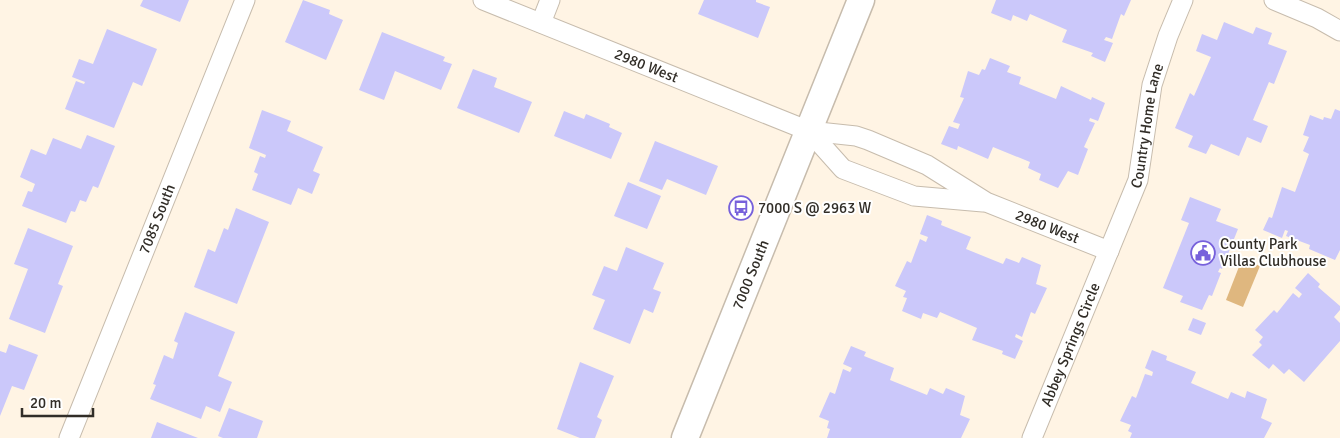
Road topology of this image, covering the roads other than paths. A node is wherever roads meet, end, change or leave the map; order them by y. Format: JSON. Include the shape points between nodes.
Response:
{"nodes":[{"id":1,"x":245,"y":0,"type":"edge"},
{"id":2,"x":484,"y":0,"type":"edge"},
{"id":3,"x":550,"y":0,"type":"edge"},
{"id":4,"x":861,"y":0,"type":"edge"},
{"id":5,"x":1183,"y":0,"type":"edge"},
{"id":6,"x":1274,"y":0,"type":"edge"},
{"id":7,"x":541,"y":23,"type":"junction"},
{"id":8,"x":1340,"y":31,"type":"edge"},
{"id":9,"x":809,"y":131,"type":"junction"},
{"id":10,"x":986,"y":202,"type":"junction"},
{"id":11,"x":1108,"y":251,"type":"junction"},
{"id":12,"x":69,"y":438,"type":"edge"},
{"id":13,"x":685,"y":438,"type":"edge"},
{"id":14,"x":1032,"y":438,"type":"edge"}],
"edges":[{"from":1,"to":12,"type":"street","name":"7085 South"},
{"from":2,"to":7,"type":"street","name":"2980 West"},
{"from":3,"to":7,"type":"street"},
{"from":4,"to":9,"type":"main road","name":"7000 South"},
{"from":5,"to":11,"type":"street","name":"Country Home Lane","via":[[1152,85],[1138,180]]},
{"from":6,"to":8,"type":"street"},
{"from":7,"to":9,"type":"street","name":"2980 West"},
{"from":9,"to":10,"type":"street","name":"2980 West","via":[[868,140],[927,165]]},
{"from":9,"to":10,"type":"street","name":"2980 West","via":[[843,169],[914,196]]},
{"from":9,"to":13,"type":"main road","name":"7000 South"},
{"from":10,"to":11,"type":"street","name":"2980 West"},
{"from":11,"to":14,"type":"street","name":"Abbey Springs Circle"}]}
